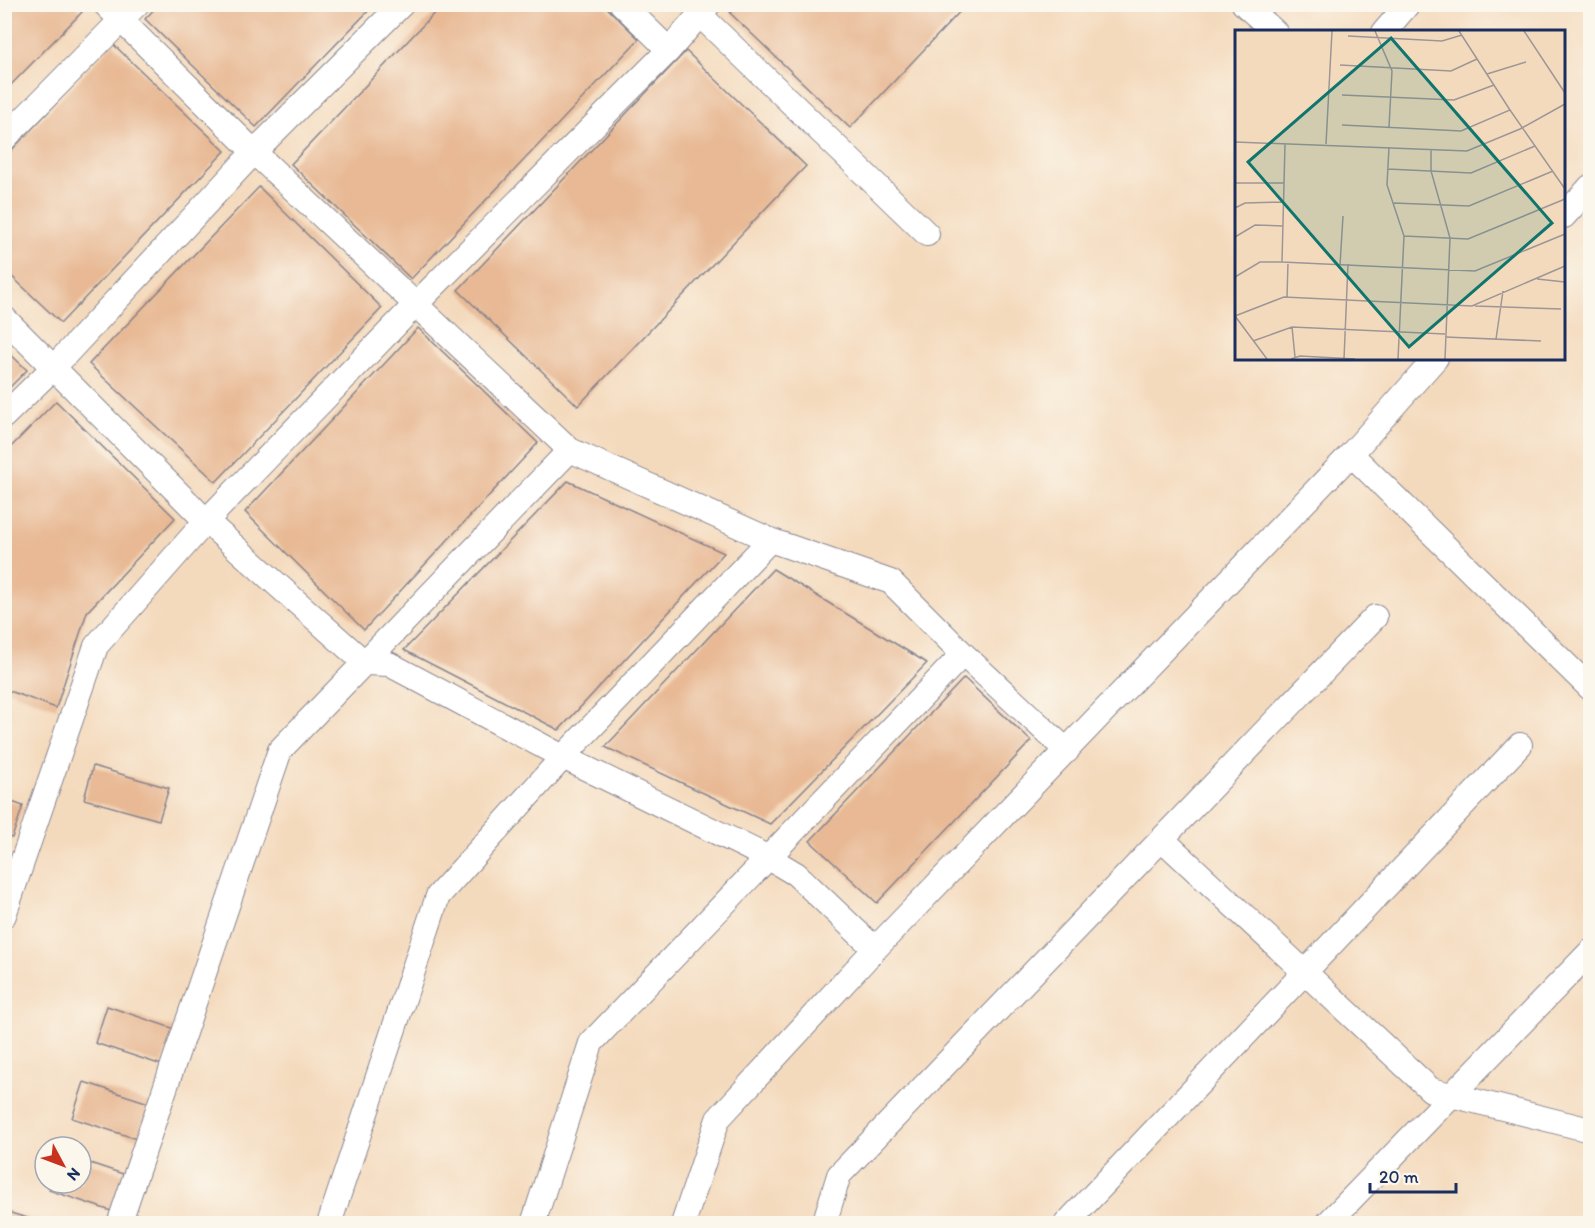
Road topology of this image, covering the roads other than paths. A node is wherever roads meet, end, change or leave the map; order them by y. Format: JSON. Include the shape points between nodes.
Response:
{"nodes":[{"id":1,"x":402,"y":4,"type":"edge"},
{"id":2,"x":622,"y":4,"type":"edge"},
{"id":3,"x":1408,"y":4,"type":"edge"},
{"id":4,"x":1247,"y":5,"type":"edge"},
{"id":5,"x":704,"y":9,"type":"edge"},
{"id":6,"x":121,"y":10,"type":"edge"},
{"id":7,"x":1273,"y":30,"type":"edge"},
{"id":8,"x":1386,"y":30,"type":"edge"},
{"id":9,"x":669,"y":50,"type":"junction"},
{"id":10,"x":4,"y":139,"type":"edge"},
{"id":11,"x":254,"y":152,"type":"junction"},
{"id":12,"x":1590,"y":187,"type":"edge"},
{"id":13,"x":1565,"y":214,"type":"edge"},
{"id":14,"x":927,"y":234,"type":"dead end"},
{"id":15,"x":416,"y":304,"type":"junction"},
{"id":16,"x":4,"y":318,"type":"edge"},
{"id":17,"x":1434,"y":360,"type":"edge"},
{"id":18,"x":54,"y":367,"type":"junction"},
{"id":19,"x":4,"y":416,"type":"edge"},
{"id":20,"x":570,"y":450,"type":"junction"},
{"id":21,"x":1350,"y":454,"type":"junction"},
{"id":22,"x":206,"y":521,"type":"junction"},
{"id":23,"x":770,"y":540,"type":"junction"},
{"id":24,"x":1375,"y":617,"type":"dead end"},
{"id":25,"x":963,"y":654,"type":"junction"},
{"id":26,"x":365,"y":663,"type":"junction"},
{"id":27,"x":1590,"y":688,"type":"edge"},
{"id":28,"x":1520,"y":745,"type":"dead end"},
{"id":29,"x":1067,"y":751,"type":"junction"},
{"id":30,"x":563,"y":757,"type":"junction"},
{"id":31,"x":1162,"y":839,"type":"junction"},
{"id":32,"x":769,"y":858,"type":"junction"},
{"id":33,"x":4,"y":915,"type":"edge"},
{"id":34,"x":875,"y":949,"type":"junction"},
{"id":35,"x":1590,"y":952,"type":"edge"},
{"id":36,"x":1304,"y":971,"type":"junction"},
{"id":37,"x":1451,"y":1095,"type":"junction"},
{"id":38,"x":1590,"y":1130,"type":"edge"},
{"id":39,"x":119,"y":1224,"type":"edge"},
{"id":40,"x":329,"y":1224,"type":"edge"},
{"id":41,"x":533,"y":1224,"type":"edge"},
{"id":42,"x":683,"y":1224,"type":"edge"},
{"id":43,"x":824,"y":1224,"type":"edge"},
{"id":44,"x":1066,"y":1224,"type":"edge"},
{"id":45,"x":1327,"y":1224,"type":"edge"}],
"edges":[{"from":1,"to":11,"type":"street"},
{"from":2,"to":9,"type":"street"},
{"from":3,"to":8,"type":"street"},
{"from":4,"to":7,"type":"street"},
{"from":5,"to":9,"type":"street"},
{"from":5,"to":14,"type":"street"},
{"from":6,"to":10,"type":"street"},
{"from":6,"to":11,"type":"street"},
{"from":9,"to":15,"type":"street"},
{"from":11,"to":15,"type":"street"},
{"from":11,"to":18,"type":"street"},
{"from":12,"to":13,"type":"street"},
{"from":15,"to":20,"type":"street"},
{"from":15,"to":22,"type":"street"},
{"from":16,"to":18,"type":"street"},
{"from":17,"to":21,"type":"street"},
{"from":18,"to":19,"type":"street"},
{"from":18,"to":22,"type":"street"},
{"from":20,"to":23,"type":"street"},
{"from":20,"to":26,"type":"street"},
{"from":21,"to":27,"type":"street"},
{"from":21,"to":29,"type":"street"},
{"from":22,"to":26,"type":"street"},
{"from":22,"to":33,"type":"street","via":[[96,646]]},
{"from":23,"to":25,"type":"street","via":[[891,582]]},
{"from":23,"to":30,"type":"street"},
{"from":24,"to":31,"type":"street"},
{"from":25,"to":29,"type":"street"},
{"from":25,"to":32,"type":"street"},
{"from":26,"to":30,"type":"street","via":[[389,664]]},
{"from":26,"to":39,"type":"street","via":[[280,750]]},
{"from":28,"to":36,"type":"street"},
{"from":29,"to":34,"type":"street"},
{"from":30,"to":32,"type":"street"},
{"from":30,"to":40,"type":"street","via":[[438,896]]},
{"from":31,"to":36,"type":"street"},
{"from":31,"to":43,"type":"street","via":[[839,1174]]},
{"from":32,"to":34,"type":"street","via":[[796,874]]},
{"from":32,"to":41,"type":"street","via":[[591,1043]]},
{"from":34,"to":42,"type":"street","via":[[718,1119]]},
{"from":35,"to":37,"type":"street"},
{"from":36,"to":37,"type":"street","via":[[1431,1090]]},
{"from":36,"to":44,"type":"street"},
{"from":37,"to":38,"type":"street"},
{"from":37,"to":45,"type":"street"}]}
